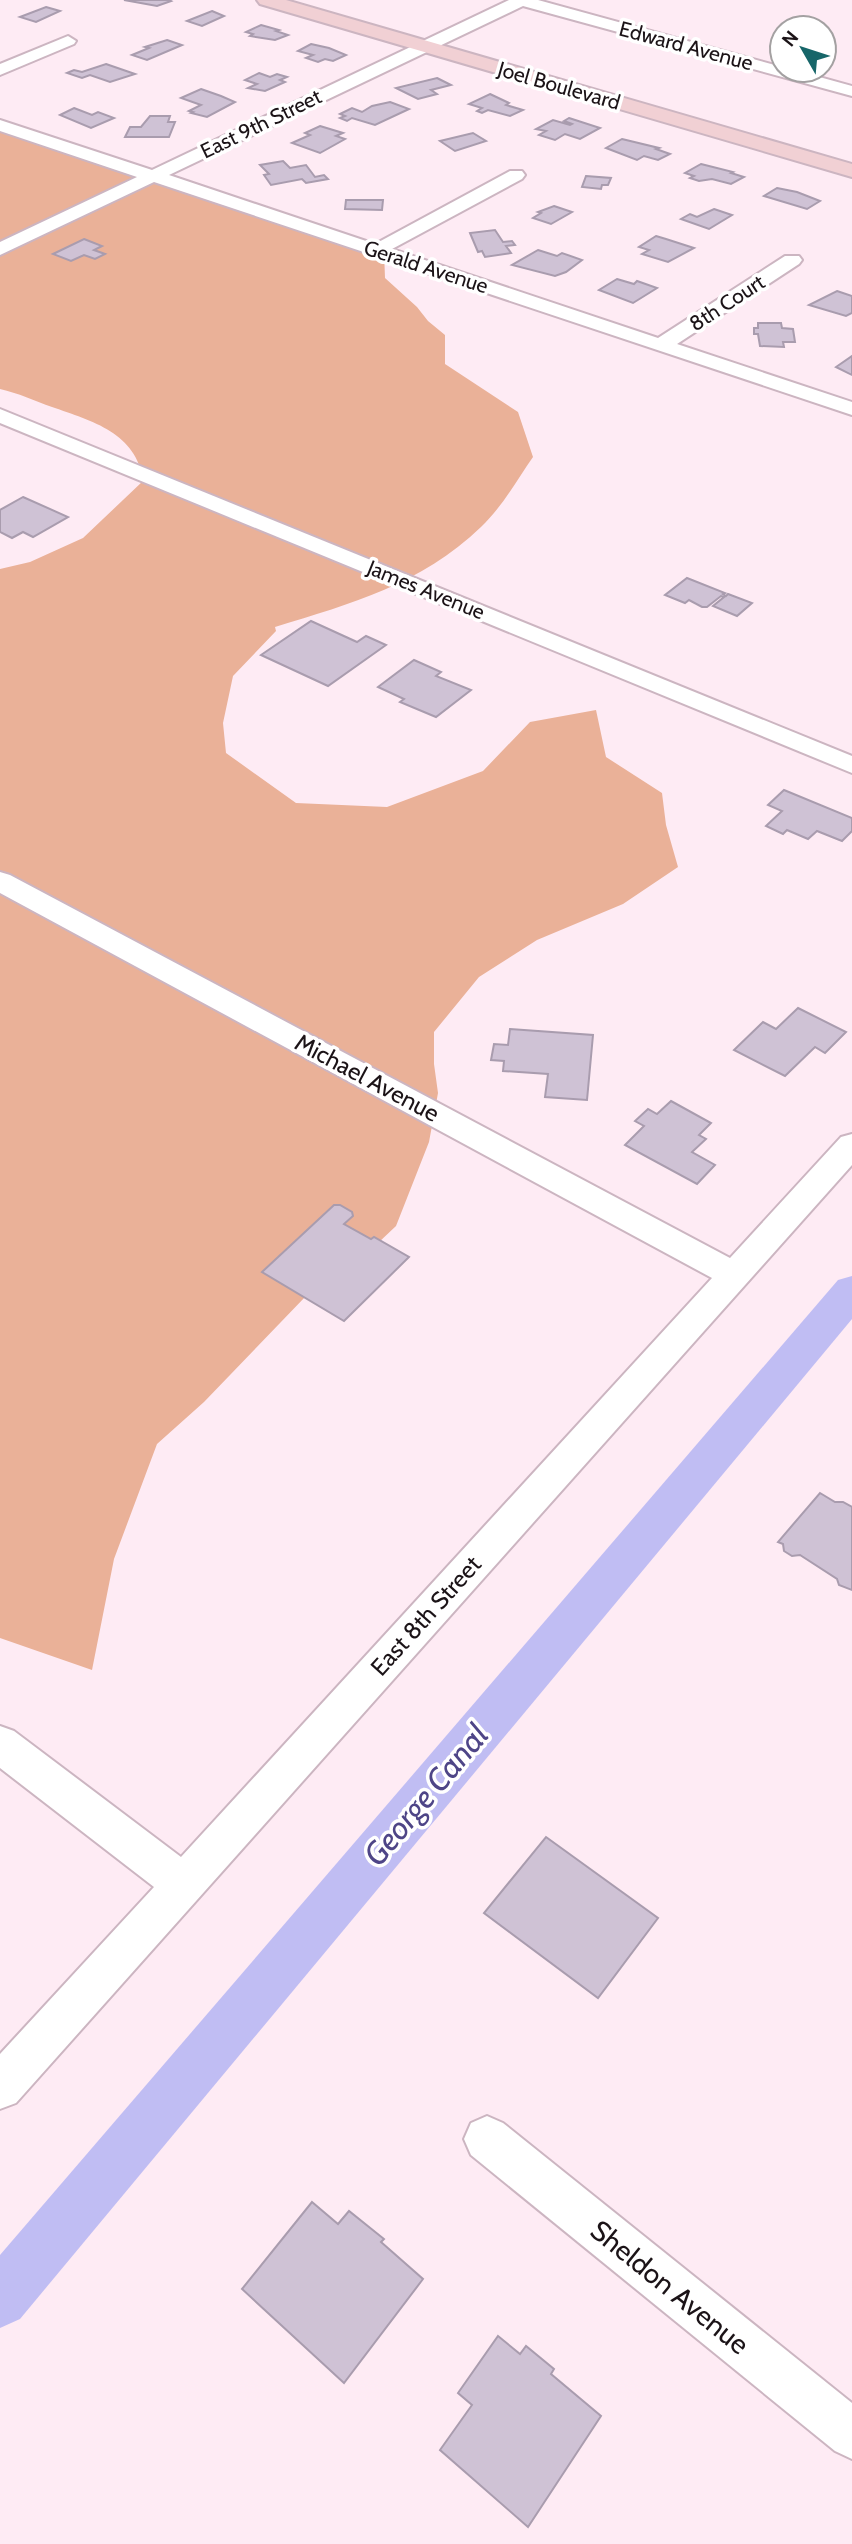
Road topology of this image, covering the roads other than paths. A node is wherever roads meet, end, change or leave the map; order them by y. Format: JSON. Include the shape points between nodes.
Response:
{"nodes":[{"id":1,"x":266,"y":0,"type":"edge"},
{"id":2,"x":521,"y":0,"type":"edge"},
{"id":3,"x":68,"y":41,"type":"dead end"},
{"id":4,"x":424,"y":46,"type":"junction"},
{"id":5,"x":0,"y":70,"type":"edge"},
{"id":6,"x":852,"y":91,"type":"edge"},
{"id":7,"x":0,"y":125,"type":"edge"},
{"id":8,"x":852,"y":171,"type":"edge"},
{"id":9,"x":516,"y":175,"type":"dead end"},
{"id":10,"x":153,"y":176,"type":"junction"},
{"id":11,"x":0,"y":248,"type":"edge"},
{"id":12,"x":377,"y":250,"type":"junction"},
{"id":13,"x":792,"y":260,"type":"dead end"},
{"id":14,"x":661,"y":345,"type":"junction"},
{"id":15,"x":852,"y":409,"type":"edge"},
{"id":16,"x":0,"y":415,"type":"edge"},
{"id":17,"x":852,"y":765,"type":"edge"},
{"id":18,"x":0,"y":881,"type":"edge"},
{"id":19,"x":852,"y":1145,"type":"edge"},
{"id":20,"x":734,"y":1275,"type":"junction"},
{"id":21,"x":0,"y":1744,"type":"edge"},
{"id":22,"x":183,"y":1884,"type":"junction"},
{"id":23,"x":0,"y":2087,"type":"edge"},
{"id":24,"x":487,"y":2138,"type":"dead end"},
{"id":25,"x":852,"y":2434,"type":"edge"}],
"edges":[{"from":1,"to":4,"type":"main road","name":"Joel Boulevard"},
{"from":2,"to":4,"type":"street","name":"East 9th Street"},
{"from":2,"to":6,"type":"street","name":"Edward Avenue"},
{"from":3,"to":5,"type":"street"},
{"from":4,"to":8,"type":"main road","name":"Joel Boulevard"},
{"from":4,"to":10,"type":"street","name":"East 9th Street"},
{"from":7,"to":10,"type":"street","name":"Gerald Avenue"},
{"from":9,"to":12,"type":"street"},
{"from":10,"to":11,"type":"street","name":"East 9th Street"},
{"from":10,"to":12,"type":"street","name":"Gerald Avenue"},
{"from":12,"to":14,"type":"street","name":"Gerald Avenue"},
{"from":13,"to":14,"type":"street","name":"8th Court"},
{"from":14,"to":15,"type":"street","name":"Gerald Avenue"},
{"from":16,"to":17,"type":"street","name":"James Avenue"},
{"from":18,"to":20,"type":"street","name":"Michael Avenue"},
{"from":19,"to":20,"type":"street","name":"East 8th Street"},
{"from":20,"to":22,"type":"street","name":"East 8th Street"},
{"from":21,"to":22,"type":"street"},
{"from":22,"to":23,"type":"street","name":"East 8th Street"},
{"from":24,"to":25,"type":"street","name":"Sheldon Avenue"}]}
